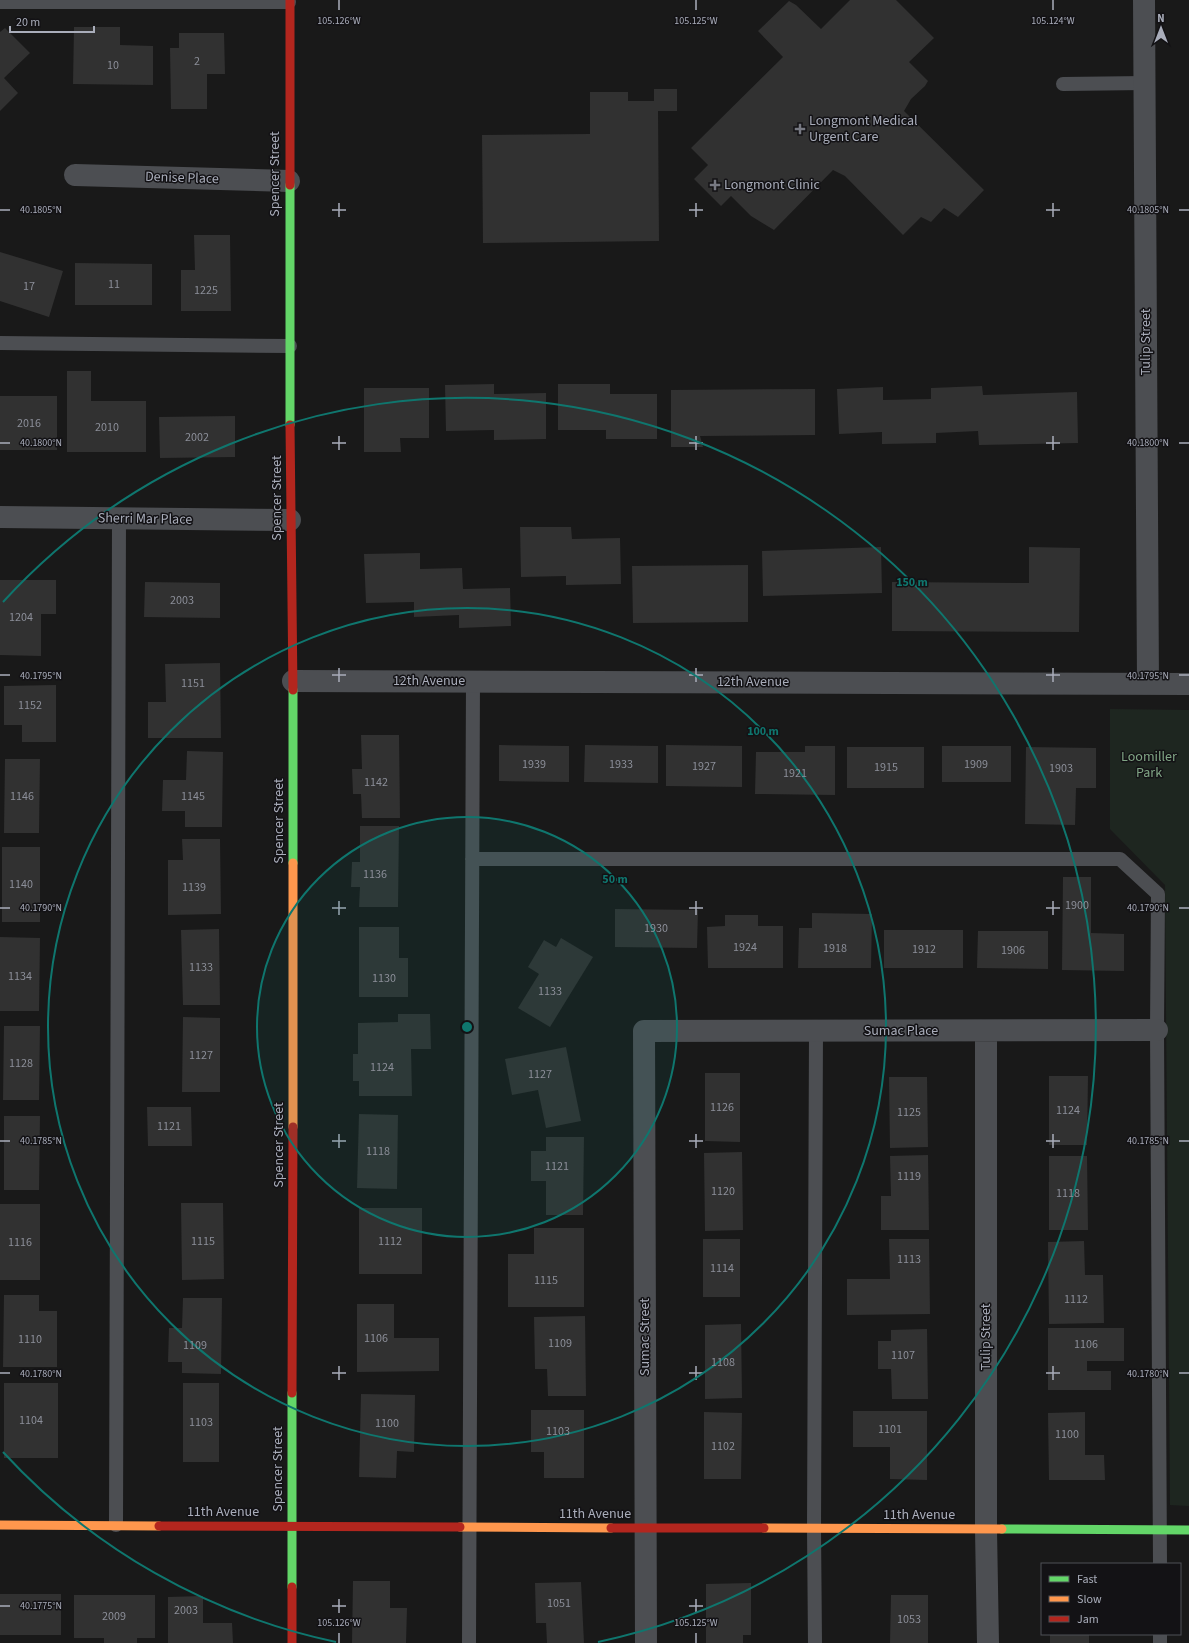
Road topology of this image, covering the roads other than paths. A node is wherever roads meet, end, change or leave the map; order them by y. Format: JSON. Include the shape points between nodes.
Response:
{"nodes":[{"id":1,"x":1144,"y":0,"type":"edge"},
{"id":2,"x":290,"y":1,"type":"edge"},
{"id":3,"x":0,"y":2,"type":"edge"},
{"id":4,"x":1145,"y":83,"type":"junction"},
{"id":5,"x":1063,"y":84,"type":"dead end"},
{"id":6,"x":75,"y":175,"type":"dead end"},
{"id":7,"x":289,"y":181,"type":"junction"},
{"id":8,"x":0,"y":343,"type":"edge"},
{"id":9,"x":290,"y":346,"type":"junction"},
{"id":10,"x":0,"y":517,"type":"edge"},
{"id":11,"x":119,"y":519,"type":"junction"},
{"id":12,"x":290,"y":520,"type":"junction"},
{"id":13,"x":293,"y":681,"type":"junction"},
{"id":14,"x":473,"y":681,"type":"junction"},
{"id":15,"x":1148,"y":684,"type":"junction"},
{"id":16,"x":1189,"y":684,"type":"edge"},
{"id":17,"x":472,"y":859,"type":"junction"},
{"id":18,"x":1157,"y":1030,"type":"junction"},
{"id":19,"x":644,"y":1031,"type":"joint"},
{"id":20,"x":816,"y":1031,"type":"junction"},
{"id":21,"x":986,"y":1031,"type":"junction"},
{"id":22,"x":0,"y":1525,"type":"edge"},
{"id":23,"x":116,"y":1526,"type":"junction"},
{"id":24,"x":292,"y":1526,"type":"junction"},
{"id":25,"x":469,"y":1527,"type":"junction"},
{"id":26,"x":646,"y":1528,"type":"junction"},
{"id":27,"x":814,"y":1529,"type":"junction"},
{"id":28,"x":986,"y":1530,"type":"junction"},
{"id":29,"x":1160,"y":1530,"type":"junction"},
{"id":30,"x":1189,"y":1530,"type":"edge"},
{"id":31,"x":1160,"y":1563,"type":"edge"},
{"id":32,"x":292,"y":1643,"type":"edge"},
{"id":33,"x":469,"y":1643,"type":"edge"},
{"id":34,"x":646,"y":1643,"type":"edge"},
{"id":35,"x":815,"y":1643,"type":"edge"},
{"id":36,"x":988,"y":1643,"type":"edge"}],
"edges":[{"from":1,"to":4,"type":"street","name":"Tulip Street"},
{"from":2,"to":3,"type":"lane"},
{"from":2,"to":7,"type":"street","name":"Spencer Street"},
{"from":4,"to":5,"type":"lane"},
{"from":4,"to":15,"type":"street","name":"Tulip Street"},
{"from":6,"to":7,"type":"street","name":"Denise Place"},
{"from":7,"to":9,"type":"street","name":"Spencer Street"},
{"from":8,"to":9,"type":"lane"},
{"from":9,"to":12,"type":"street","name":"Spencer Street"},
{"from":10,"to":11,"type":"street","name":"Sherri Mar Place"},
{"from":11,"to":12,"type":"street","name":"Sherri Mar Place"},
{"from":11,"to":23,"type":"lane"},
{"from":12,"to":13,"type":"street","name":"Spencer Street"},
{"from":13,"to":14,"type":"street","name":"12th Avenue"},
{"from":13,"to":24,"type":"street","name":"Spencer Street"},
{"from":14,"to":15,"type":"street","name":"12th Avenue"},
{"from":14,"to":17,"type":"lane"},
{"from":15,"to":16,"type":"street","name":"12th Avenue"},
{"from":17,"to":18,"type":"lane","via":[[1120,859],[1158,894]]},
{"from":17,"to":25,"type":"lane"},
{"from":18,"to":21,"type":"street","name":"Sumac Place"},
{"from":18,"to":29,"type":"lane"},
{"from":19,"to":20,"type":"street","name":"Sumac Place"},
{"from":19,"to":26,"type":"street","name":"Sumac Street"},
{"from":20,"to":21,"type":"street","name":"Sumac Place"},
{"from":20,"to":27,"type":"lane"},
{"from":21,"to":28,"type":"street","name":"Tulip Street"},
{"from":22,"to":23,"type":"street","name":"11th Avenue"},
{"from":23,"to":24,"type":"street","name":"11th Avenue"},
{"from":24,"to":25,"type":"street","name":"11th Avenue"},
{"from":24,"to":32,"type":"street","name":"Spencer Street"},
{"from":25,"to":26,"type":"street","name":"11th Avenue"},
{"from":25,"to":33,"type":"lane"},
{"from":26,"to":27,"type":"street","name":"11th Avenue"},
{"from":26,"to":34,"type":"street","name":"Sumac Street"},
{"from":27,"to":28,"type":"street","name":"11th Avenue"},
{"from":27,"to":35,"type":"lane"},
{"from":28,"to":29,"type":"street","name":"11th Avenue"},
{"from":28,"to":36,"type":"street","name":"Tulip Street"},
{"from":29,"to":30,"type":"street","name":"11th Avenue"},
{"from":29,"to":31,"type":"lane"}]}
